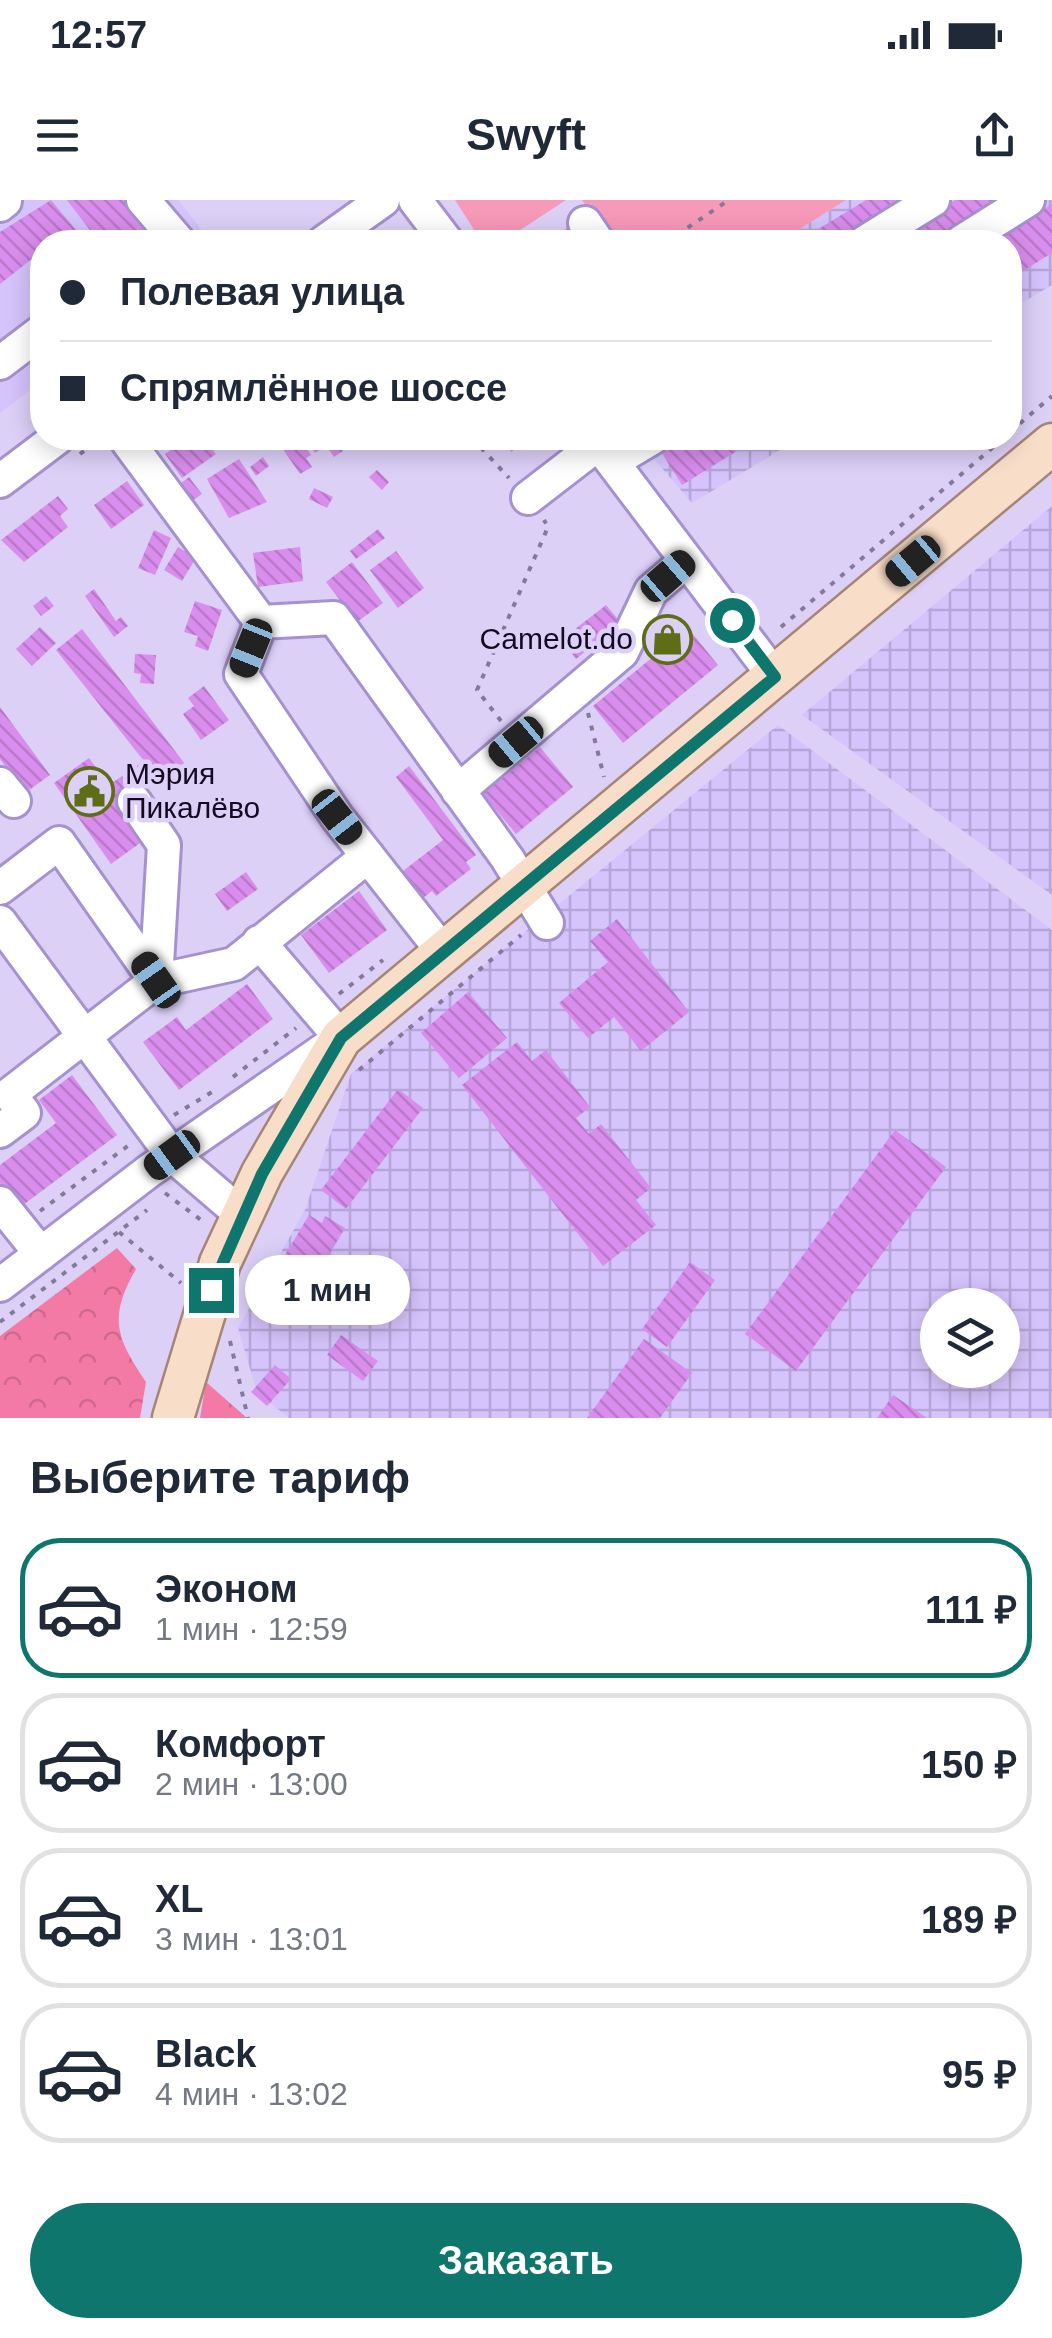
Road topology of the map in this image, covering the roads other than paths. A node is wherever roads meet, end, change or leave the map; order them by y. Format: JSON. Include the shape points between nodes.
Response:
{"nodes":[{"id":1,"x":143,"y":200,"type":"edge"},
{"id":2,"x":383,"y":200,"type":"edge"},
{"id":3,"x":415,"y":200,"type":"edge"},
{"id":4,"x":933,"y":200,"type":"edge"},
{"id":5,"x":1028,"y":200,"type":"edge"},
{"id":6,"x":165,"y":230,"type":"edge"},
{"id":7,"x":341,"y":230,"type":"edge"},
{"id":8,"x":439,"y":230,"type":"edge"},
{"id":9,"x":884,"y":230,"type":"edge"},
{"id":10,"x":980,"y":230,"type":"edge"},
{"id":11,"x":30,"y":341,"type":"edge"},
{"id":12,"x":0,"y":363,"type":"edge"},
{"id":13,"x":1052,"y":444,"type":"edge"},
{"id":14,"x":36,"y":450,"type":"edge"},
{"id":15,"x":135,"y":450,"type":"edge"},
{"id":16,"x":598,"y":450,"type":"edge"},
{"id":17,"x":603,"y":450,"type":"edge"},
{"id":18,"x":5,"y":468,"type":"edge"},
{"id":19,"x":528,"y":498,"type":"road end"},
{"id":20,"x":686,"y":560,"type":"junction"},
{"id":21,"x":261,"y":622,"type":"junction"},
{"id":22,"x":775,"y":677,"type":"junction"},
{"id":23,"x":458,"y":791,"type":"junction"},
{"id":24,"x":134,"y":801,"type":"dead end"},
{"id":25,"x":368,"y":856,"type":"junction"},
{"id":26,"x":523,"y":886,"type":"junction"},
{"id":27,"x":0,"y":888,"type":"edge"},
{"id":28,"x":0,"y":922,"type":"edge"},
{"id":29,"x":534,"y":928,"type":"road end"},
{"id":30,"x":260,"y":942,"type":"junction"},
{"id":31,"x":444,"y":953,"type":"junction"},
{"id":32,"x":156,"y":980,"type":"junction"},
{"id":33,"x":82,"y":1038,"type":"junction"},
{"id":34,"x":347,"y":1057,"type":"junction"},
{"id":35,"x":0,"y":1131,"type":"edge"},
{"id":36,"x":172,"y":1155,"type":"junction"},
{"id":37,"x":0,"y":1203,"type":"edge"},
{"id":38,"x":242,"y":1215,"type":"junction"},
{"id":39,"x":40,"y":1254,"type":"junction"},
{"id":40,"x":0,"y":1285,"type":"edge"},
{"id":41,"x":174,"y":1418,"type":"edge"}],
"edges":[{"from":1,"to":6,"type":"street"},
{"from":2,"to":7,"type":"street"},
{"from":3,"to":8,"type":"street"},
{"from":4,"to":9,"type":"street"},
{"from":5,"to":10,"type":"street"},
{"from":11,"to":12,"type":"street"},
{"from":13,"to":22,"type":"main road"},
{"from":14,"to":18,"type":"street"},
{"from":15,"to":21,"type":"street"},
{"from":16,"to":19,"type":"street"},
{"from":17,"to":20,"type":"street"},
{"from":20,"to":22,"type":"street"},
{"from":20,"to":23,"type":"street","via":[[650,592],[622,652]]},
{"from":21,"to":23,"type":"street","via":[[334,618]]},
{"from":21,"to":25,"type":"street","via":[[241,674]]},
{"from":22,"to":26,"type":"main road"},
{"from":23,"to":26,"type":"street"},
{"from":24,"to":32,"type":"street","via":[[164,845]]},
{"from":25,"to":30,"type":"street"},
{"from":25,"to":31,"type":"street"},
{"from":26,"to":29,"type":"street"},
{"from":26,"to":31,"type":"main road"},
{"from":27,"to":32,"type":"street","via":[[59,843]]},
{"from":28,"to":33,"type":"street"},
{"from":30,"to":32,"type":"street","via":[[234,964]]},
{"from":30,"to":34,"type":"street"},
{"from":31,"to":34,"type":"main road"},
{"from":32,"to":33,"type":"street"},
{"from":33,"to":35,"type":"street","via":[[10,1094],[24,1112]]},
{"from":33,"to":36,"type":"street"},
{"from":34,"to":36,"type":"street"},
{"from":34,"to":38,"type":"main road"},
{"from":36,"to":38,"type":"street"},
{"from":36,"to":39,"type":"street"},
{"from":37,"to":39,"type":"street"},
{"from":38,"to":41,"type":"main road","via":[[202,1317]]},
{"from":39,"to":40,"type":"street"}]}
